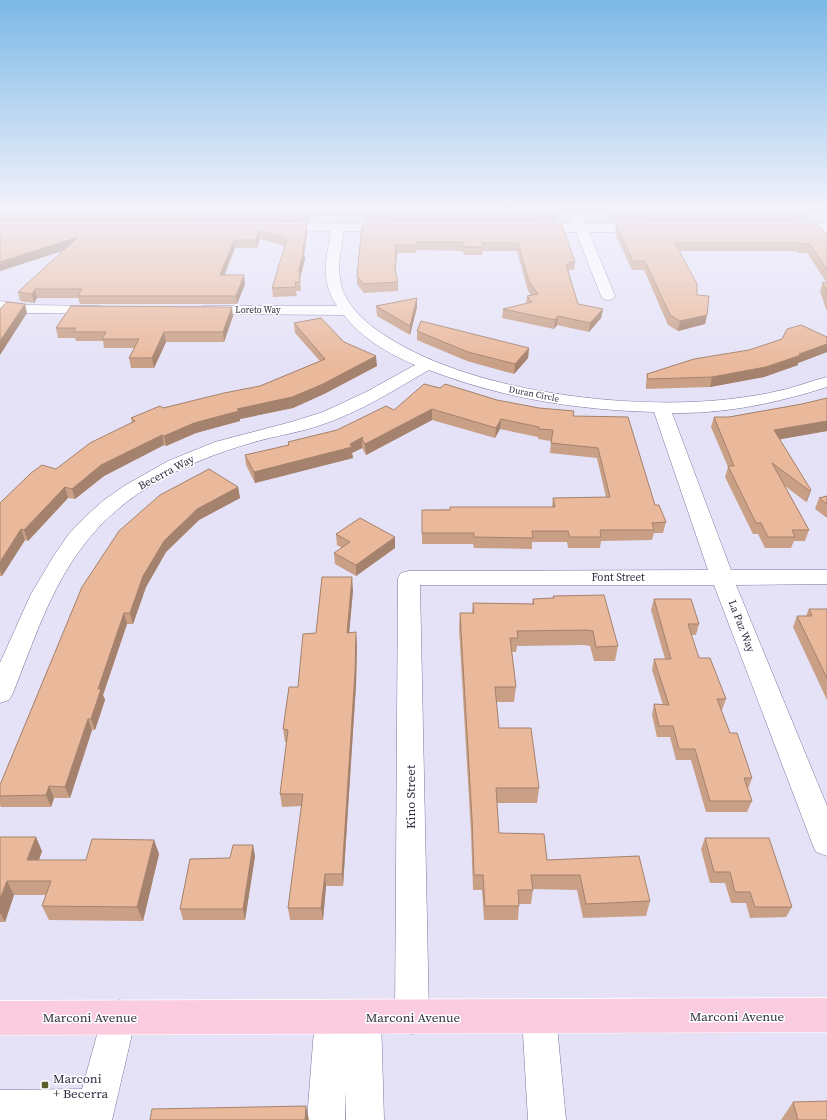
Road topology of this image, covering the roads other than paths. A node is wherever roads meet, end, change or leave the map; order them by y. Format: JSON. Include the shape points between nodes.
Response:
{"nodes":[{"id":1,"x":333,"y":260,"type":"edge"},
{"id":2,"x":594,"y":260,"type":"edge"},
{"id":3,"x":608,"y":296,"type":"dead end"},
{"id":4,"x":0,"y":305,"type":"edge"},
{"id":5,"x":116,"y":310,"type":"edge"},
{"id":6,"x":188,"y":310,"type":"edge"},
{"id":7,"x":347,"y":311,"type":"junction"},
{"id":8,"x":428,"y":364,"type":"junction"},
{"id":9,"x":827,"y":382,"type":"edge"},
{"id":10,"x":661,"y":407,"type":"junction"},
{"id":11,"x":722,"y":577,"type":"junction"},
{"id":12,"x":827,"y":577,"type":"edge"},
{"id":13,"x":409,"y":578,"type":"joint"},
{"id":14,"x":0,"y":693,"type":"edge"},
{"id":15,"x":827,"y":843,"type":"edge"},
{"id":16,"x":827,"y":1015,"type":"edge"},
{"id":17,"x":539,"y":1016,"type":"junction"},
{"id":18,"x":119,"y":1017,"type":"junction"},
{"id":19,"x":348,"y":1017,"type":"junction"},
{"id":20,"x":412,"y":1017,"type":"junction"},
{"id":21,"x":0,"y":1018,"type":"edge"},
{"id":22,"x":0,"y":1108,"type":"edge"},
{"id":23,"x":95,"y":1113,"type":"edge"},
{"id":24,"x":326,"y":1120,"type":"edge"},
{"id":25,"x":365,"y":1120,"type":"edge"},
{"id":26,"x":547,"y":1120,"type":"edge"}],
"edges":[{"from":1,"to":7,"type":"street","name":"Duran Circle","via":[[334,287]]},
{"from":2,"to":3,"type":"street"},
{"from":4,"to":5,"type":"street","via":[[44,309]]},
{"from":6,"to":7,"type":"street","name":"Loreto Way"},
{"from":7,"to":8,"type":"street","name":"Duran Circle","via":[[380,340]]},
{"from":8,"to":10,"type":"street","name":"Duran Circle","via":[[488,385],[528,394],[581,402]]},
{"from":8,"to":14,"type":"street","name":"Becerra Way","via":[[341,411],[198,455],[164,471],[111,505],[77,539],[56,568]]},
{"from":9,"to":10,"type":"street","name":"Duran Circle","via":[[791,393],[728,404]]},
{"from":10,"to":11,"type":"street","name":"La Paz Way"},
{"from":11,"to":12,"type":"street","name":"Font Street"},
{"from":11,"to":13,"type":"street","name":"Font Street"},
{"from":11,"to":15,"type":"street","name":"La Paz Way"},
{"from":13,"to":20,"type":"street","name":"Kino Street"},
{"from":16,"to":17,"type":"main road","name":"Marconi Avenue"},
{"from":17,"to":20,"type":"main road","name":"Marconi Avenue"},
{"from":17,"to":26,"type":"street"},
{"from":18,"to":19,"type":"main road","name":"Marconi Avenue"},
{"from":18,"to":21,"type":"main road","name":"Marconi Avenue"},
{"from":18,"to":23,"type":"street"},
{"from":19,"to":20,"type":"main road","name":"Marconi Avenue"},
{"from":19,"to":24,"type":"street"},
{"from":19,"to":25,"type":"street"},
{"from":22,"to":23,"type":"street"}]}
